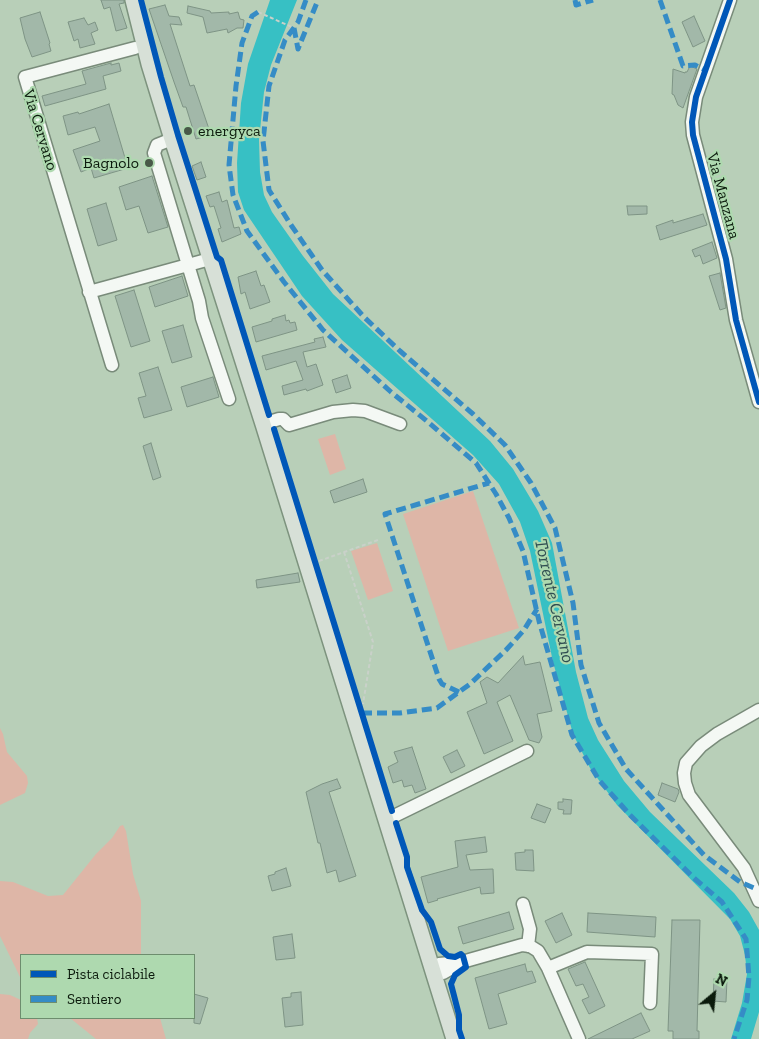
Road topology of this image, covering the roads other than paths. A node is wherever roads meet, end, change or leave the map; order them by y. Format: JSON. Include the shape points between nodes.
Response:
{"nodes":[{"id":1,"x":133,"y":0,"type":"edge"},
{"id":2,"x":730,"y":0,"type":"edge"},
{"id":3,"x":135,"y":48,"type":"dead end"},
{"id":4,"x":172,"y":139,"type":"junction"},
{"id":5,"x":181,"y":167,"type":"junction"},
{"id":6,"x":159,"y":172,"type":"junction"},
{"id":7,"x":210,"y":259,"type":"junction"},
{"id":8,"x":188,"y":265,"type":"junction"},
{"id":9,"x":89,"y":292,"type":"junction"},
{"id":10,"x":112,"y":365,"type":"dead end"},
{"id":11,"x":229,"y":399,"type":"dead end"},
{"id":12,"x":759,"y":402,"type":"edge"},
{"id":13,"x":263,"y":424,"type":"junction"},
{"id":14,"x":400,"y":424,"type":"dead end"},
{"id":15,"x":759,"y":710,"type":"edge"},
{"id":16,"x":527,"y":751,"type":"dead end"},
{"id":17,"x":386,"y":820,"type":"junction"},
{"id":18,"x":759,"y":901,"type":"edge"},
{"id":19,"x":523,"y":904,"type":"dead end"},
{"id":20,"x":415,"y":913,"type":"junction"},
{"id":21,"x":528,"y":946,"type":"junction"},
{"id":22,"x":450,"y":966,"type":"junction"},
{"id":23,"x":548,"y":968,"type":"junction"},
{"id":24,"x":433,"y":971,"type":"junction"},
{"id":25,"x":650,"y":1003,"type":"dead end"},
{"id":26,"x":453,"y":1036,"type":"edge"},
{"id":27,"x":579,"y":1039,"type":"edge"}],
"edges":[{"from":1,"to":4,"type":"main road"},
{"from":2,"to":12,"type":"street","name":"Via Manzana","via":[[696,97],[692,135],[726,259],[736,320]]},
{"from":3,"to":9,"type":"street","name":"Via Cervano","via":[[25,77]]},
{"from":4,"to":5,"type":"main road"},
{"from":4,"to":6,"type":"street","via":[[155,148]]},
{"from":5,"to":6,"type":"street"},
{"from":5,"to":7,"type":"main road"},
{"from":6,"to":8,"type":"street"},
{"from":7,"to":8,"type":"street"},
{"from":7,"to":13,"type":"main road"},
{"from":8,"to":9,"type":"street"},
{"from":8,"to":11,"type":"street"},
{"from":9,"to":10,"type":"street","name":"Via Cervano"},
{"from":13,"to":14,"type":"street","via":[[280,418],[289,425],[333,412],[353,410]]},
{"from":13,"to":17,"type":"main road"},
{"from":15,"to":18,"type":"street","via":[[700,746],[686,763],[684,773],[689,795],[744,868]]},
{"from":16,"to":17,"type":"street"},
{"from":17,"to":20,"type":"main road"},
{"from":19,"to":21,"type":"street","via":[[530,929]]},
{"from":20,"to":22,"type":"street","via":[[428,930],[436,954]]},
{"from":20,"to":24,"type":"main road"},
{"from":21,"to":22,"type":"street"},
{"from":21,"to":23,"type":"street","via":[[538,951]]},
{"from":22,"to":24,"type":"street","via":[[443,973]]},
{"from":22,"to":26,"type":"street","via":[[445,984],[453,1013]]},
{"from":23,"to":25,"type":"street","via":[[587,952],[652,954]]},
{"from":23,"to":27,"type":"street"},
{"from":24,"to":26,"type":"main road"}]}
